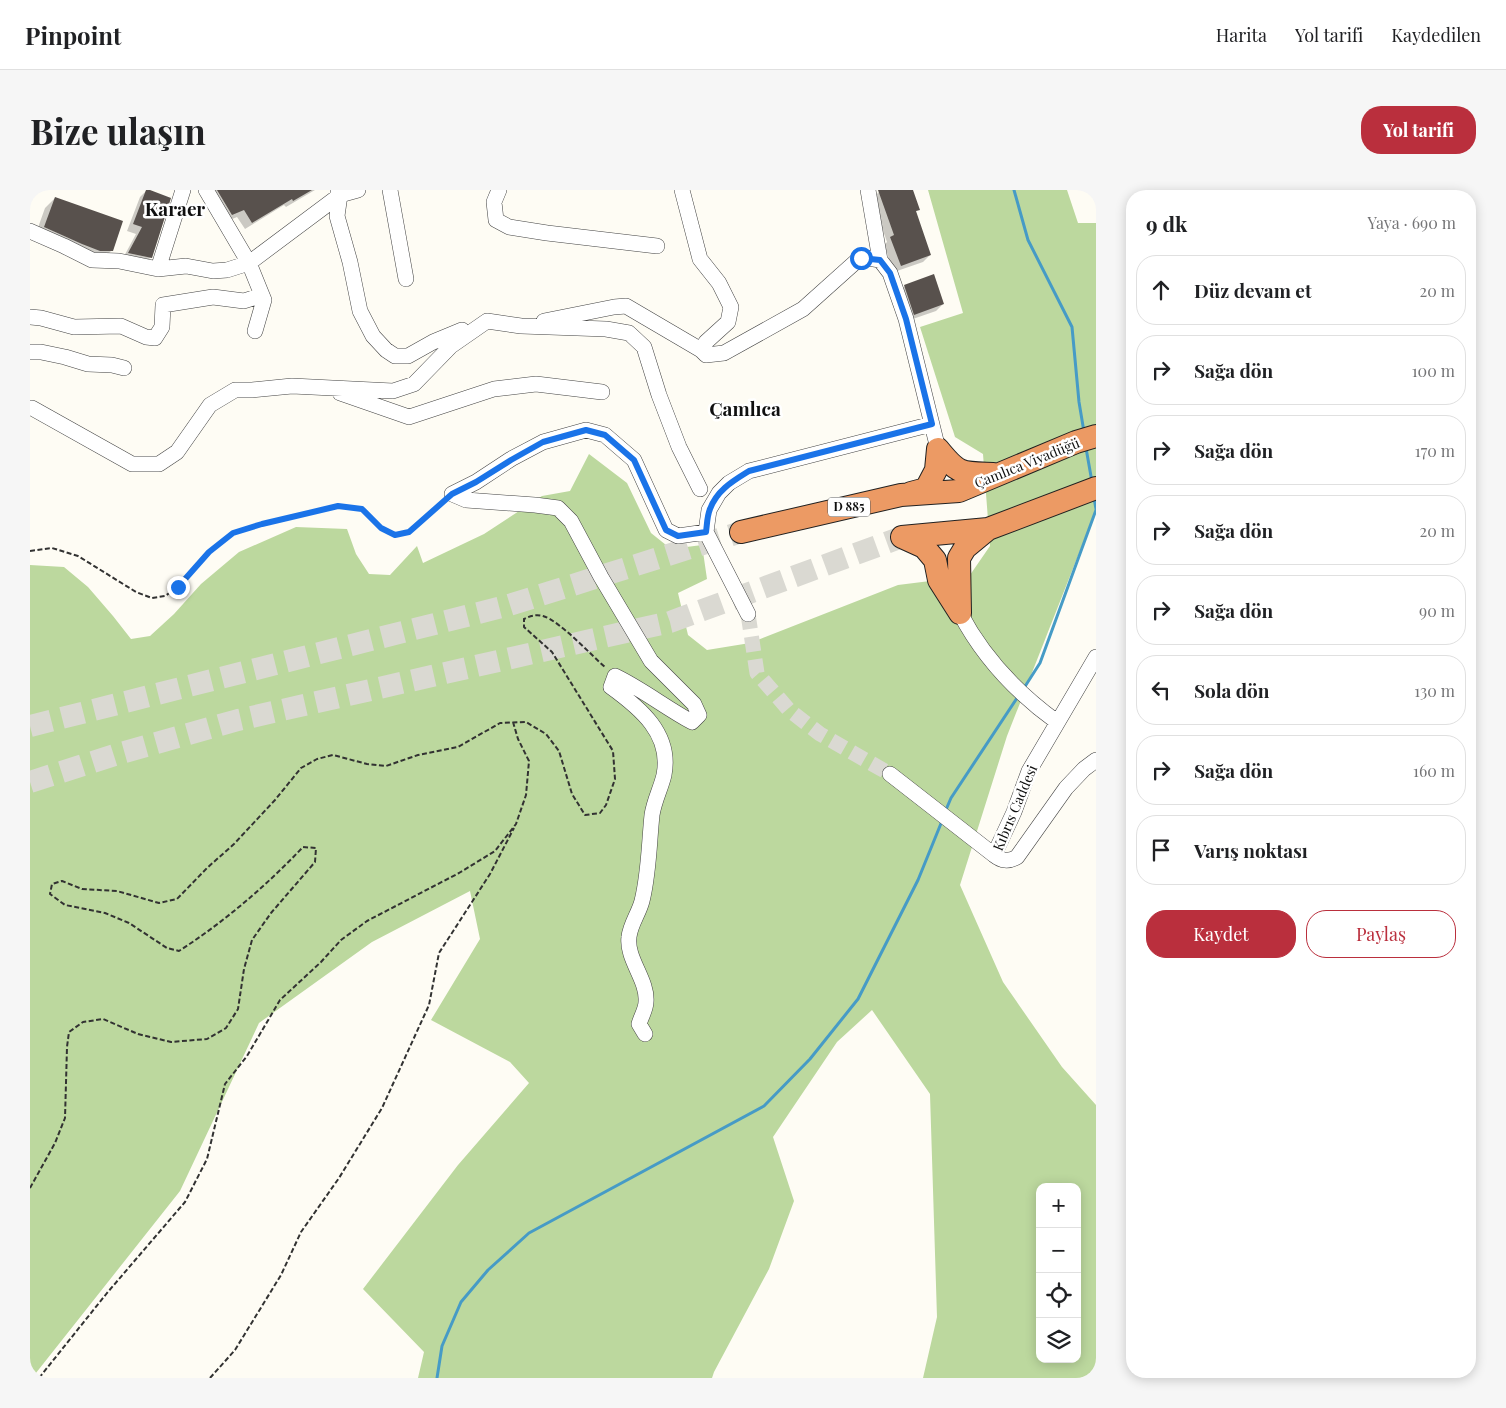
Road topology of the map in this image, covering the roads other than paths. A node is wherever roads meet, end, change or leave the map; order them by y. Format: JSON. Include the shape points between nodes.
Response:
{"nodes":[{"id":1,"x":183,"y":190,"type":"edge"},
{"id":2,"x":206,"y":190,"type":"edge"},
{"id":3,"x":358,"y":190,"type":"edge"},
{"id":4,"x":390,"y":190,"type":"edge"},
{"id":5,"x":499,"y":190,"type":"edge"},
{"id":6,"x":682,"y":190,"type":"edge"},
{"id":7,"x":868,"y":190,"type":"edge"},
{"id":8,"x":339,"y":192,"type":"edge"},
{"id":9,"x":30,"y":231,"type":"edge"},
{"id":10,"x":657,"y":246,"type":"dead end"},
{"id":11,"x":880,"y":260,"type":"junction"},
{"id":12,"x":249,"y":263,"type":"junction"},
{"id":13,"x":158,"y":269,"type":"junction"},
{"id":14,"x":406,"y":279,"type":"dead end"},
{"id":15,"x":262,"y":295,"type":"junction"},
{"id":16,"x":30,"y":317,"type":"edge"},
{"id":17,"x":486,"y":321,"type":"junction"},
{"id":18,"x":521,"y":326,"type":"junction"},
{"id":19,"x":255,"y":331,"type":"dead end"},
{"id":20,"x":701,"y":350,"type":"junction"},
{"id":21,"x":30,"y":352,"type":"edge"},
{"id":22,"x":124,"y":368,"type":"dead end"},
{"id":23,"x":324,"y":387,"type":"junction"},
{"id":24,"x":602,"y":392,"type":"dead end"},
{"id":25,"x":30,"y":408,"type":"edge"},
{"id":26,"x":932,"y":424,"type":"junction"},
{"id":27,"x":1096,"y":436,"type":"edge"},
{"id":28,"x":938,"y":449,"type":"junction"},
{"id":29,"x":999,"y":475,"type":"junction"},
{"id":30,"x":1096,"y":488,"type":"edge"},
{"id":31,"x":700,"y":489,"type":"dead end"},
{"id":32,"x":902,"y":495,"type":"junction"},
{"id":33,"x":988,"y":529,"type":"junction"},
{"id":34,"x":706,"y":532,"type":"junction"},
{"id":35,"x":741,"y":532,"type":"tunnel mouth"},
{"id":36,"x":960,"y":613,"type":"junction"},
{"id":37,"x":748,"y":614,"type":"tunnel mouth"},
{"id":38,"x":1096,"y":657,"type":"edge"},
{"id":39,"x":1057,"y":722,"type":"junction"},
{"id":40,"x":1096,"y":760,"type":"edge"},
{"id":41,"x":890,"y":774,"type":"tunnel mouth"},
{"id":42,"x":990,"y":852,"type":"junction"},
{"id":43,"x":645,"y":1034,"type":"dead end"}],
"edges":[{"from":1,"to":13,"type":"street"},
{"from":2,"to":12,"type":"street"},
{"from":3,"to":8,"type":"street"},
{"from":4,"to":14,"type":"street"},
{"from":5,"to":10,"type":"street","via":[[494,202],[496,220],[508,227]]},
{"from":6,"to":20,"type":"street","via":[[700,259],[719,283],[731,307],[728,322]]},
{"from":7,"to":11,"type":"street"},
{"from":8,"to":12,"type":"street"},
{"from":8,"to":17,"type":"street","via":[[337,216],[360,311],[373,336],[386,350],[395,356],[408,356],[433,342]]},
{"from":9,"to":13,"type":"street","via":[[92,260],[119,261]]},
{"from":11,"to":20,"type":"street","via":[[861,258],[803,309],[732,350],[706,355]]},
{"from":11,"to":26,"type":"street","via":[[890,273],[906,319]]},
{"from":12,"to":13,"type":"street","via":[[213,271],[186,266]]},
{"from":12,"to":15,"type":"street"},
{"from":15,"to":16,"type":"street","via":[[244,301],[213,297],[163,305],[162,327],[155,338],[121,326],[74,327]]},
{"from":15,"to":19,"type":"street","via":[[264,300]]},
{"from":17,"to":18,"type":"street"},
{"from":17,"to":23,"type":"street","via":[[451,346],[414,384],[393,391]]},
{"from":18,"to":20,"type":"street","via":[[626,306]]},
{"from":18,"to":31,"type":"street","via":[[606,329],[629,333],[644,347],[679,447]]},
{"from":21,"to":22,"type":"street"},
{"from":23,"to":24,"type":"street","via":[[409,417],[494,389],[536,384]]},
{"from":23,"to":25,"type":"street","via":[[235,390],[210,405],[177,452],[159,464],[132,464]]},
{"from":26,"to":28,"type":"street"},
{"from":26,"to":34,"type":"street","via":[[749,471],[719,493],[709,510]]},
{"from":27,"to":29,"type":"highway","name":"Çamlıca Viyadüğü","number":"D 885"},
{"from":28,"to":29,"type":"highway","via":[[965,473]]},
{"from":28,"to":32,"type":"highway","via":[[936,470],[926,489]]},
{"from":29,"to":32,"type":"highway","name":"Çamlıca Viyadüğü","number":"D 885","via":[[959,491]]},
{"from":30,"to":33,"type":"highway"},
{"from":32,"to":35,"type":"highway","number":"D 885"},
{"from":33,"to":36,"type":"highway","via":[[965,548],[959,558]]},
{"from":33,"to":36,"type":"highway","via":[[902,537],[924,547],[935,560],[938,580]]},
{"from":34,"to":37,"type":"street"},
{"from":34,"to":43,"type":"street","via":[[678,536],[666,530],[634,460],[605,435],[586,430],[543,442],[452,494],[466,500],[558,508],[571,521],[651,661],[694,704],[699,715],[692,722],[615,676],[611,687],[633,703],[654,726],[665,746],[664,774],[653,808],[642,902],[629,936],[631,956],[641,978],[646,1002],[639,1024]]},
{"from":36,"to":39,"type":"street","via":[[986,656],[1017,689]]},
{"from":38,"to":39,"type":"street","name":"Kıbrıs Caddesi"},
{"from":39,"to":42,"type":"street","name":"Kıbrıs Caddesi","via":[[1029,771],[1014,812]]},
{"from":40,"to":42,"type":"street","name":"Kıbrıs Caddesi","via":[[1066,788],[1018,857],[1008,861]]},
{"from":41,"to":42,"type":"street"}]}
